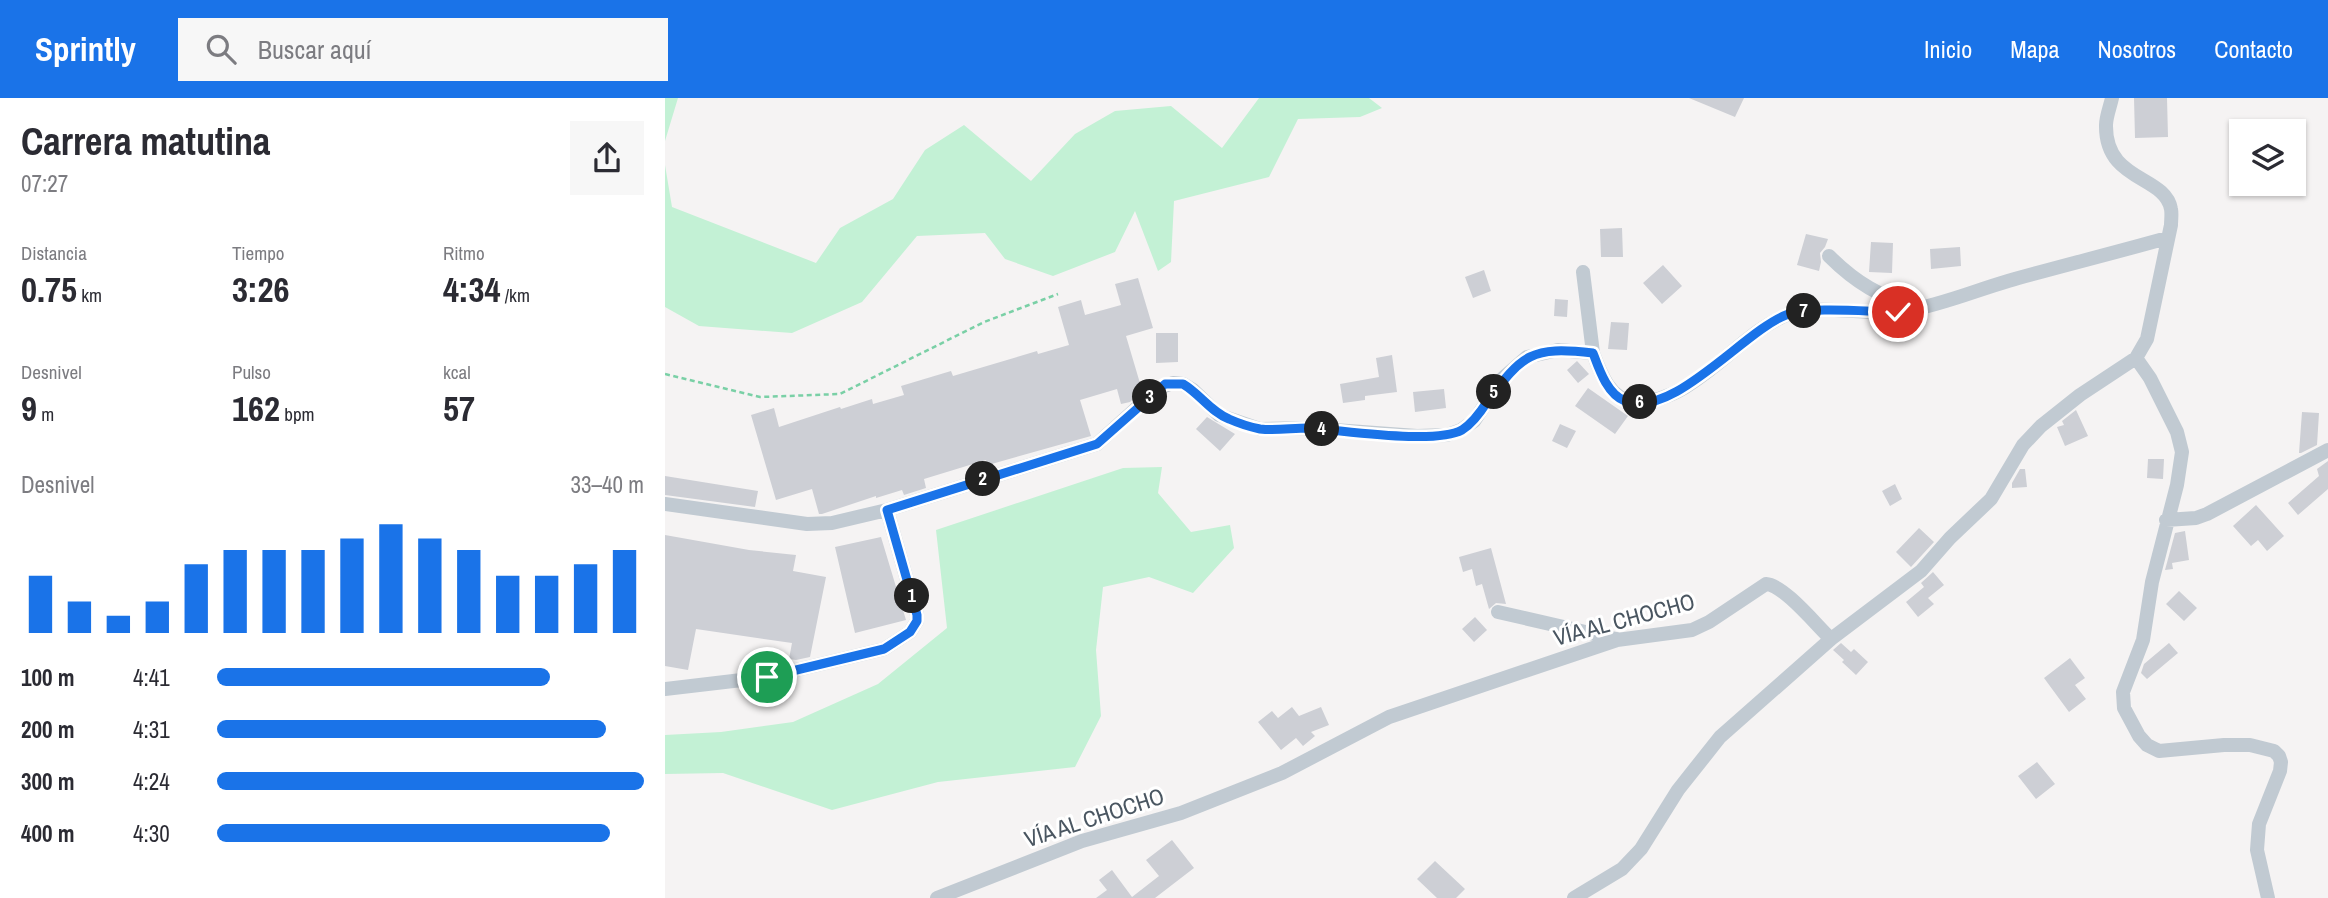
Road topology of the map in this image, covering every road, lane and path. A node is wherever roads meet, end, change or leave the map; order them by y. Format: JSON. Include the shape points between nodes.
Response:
{"nodes":[{"id":1,"x":2112,"y":98,"type":"edge"},
{"id":2,"x":2167,"y":238,"type":"junction"},
{"id":3,"x":1829,"y":256,"type":"dead end"},
{"id":4,"x":1583,"y":272,"type":"dead end"},
{"id":5,"x":1058,"y":293,"type":"dead end"},
{"id":6,"x":1923,"y":308,"type":"junction"},
{"id":7,"x":1593,"y":353,"type":"junction"},
{"id":8,"x":2136,"y":358,"type":"junction"},
{"id":9,"x":665,"y":374,"type":"edge"},
{"id":10,"x":2328,"y":450,"type":"edge"},
{"id":11,"x":665,"y":504,"type":"edge"},
{"id":12,"x":887,"y":510,"type":"junction"},
{"id":13,"x":2166,"y":520,"type":"junction"},
{"id":14,"x":1498,"y":612,"type":"dead end"},
{"id":15,"x":1617,"y":639,"type":"junction"},
{"id":16,"x":1831,"y":639,"type":"junction"},
{"id":17,"x":665,"y":690,"type":"edge"},
{"id":18,"x":937,"y":898,"type":"edge"},
{"id":19,"x":1574,"y":898,"type":"edge"},
{"id":20,"x":2268,"y":898,"type":"edge"}],
"edges":[{"from":1,"to":2,"type":"street","via":[[2106,125],[2109,148],[2123,168],[2163,194],[2171,207]]},
{"from":2,"to":6,"type":"street"},
{"from":2,"to":8,"type":"street","via":[[2147,339]]},
{"from":3,"to":6,"type":"street","via":[[1872,291]]},
{"from":4,"to":7,"type":"street"},
{"from":5,"to":9,"type":"path","via":[[984,322],[840,394],[760,397]]},
{"from":6,"to":7,"type":"street","via":[[1795,312],[1768,324],[1681,389],[1653,400],[1623,400],[1601,374]]},
{"from":7,"to":12,"type":"street","via":[[1558,350],[1527,357],[1503,378],[1474,421],[1447,435],[1259,429],[1219,415],[1183,384],[1165,384],[1097,444]]},
{"from":8,"to":13,"type":"street","via":[[2177,432],[2182,452]]},
{"from":8,"to":16,"type":"street","via":[[2041,426],[2023,445],[1991,499],[1921,571]]},
{"from":10,"to":13,"type":"street","via":[[2207,514]]},
{"from":11,"to":12,"type":"street","via":[[807,524]]},
{"from":12,"to":17,"type":"street","via":[[917,615],[910,632],[898,642],[767,677]]},
{"from":13,"to":20,"type":"street","via":[[2143,640],[2123,692],[2123,708],[2139,736],[2159,751],[2243,745],[2266,748],[2279,756],[2280,771],[2259,824],[2257,850]]},
{"from":14,"to":15,"type":"street"},
{"from":15,"to":16,"type":"street","name":"VÍA AL CHOCHO","via":[[1692,630],[1771,583]]},
{"from":15,"to":18,"type":"street","name":"VÍA AL CHOCHO","via":[[1389,717],[1282,773],[1181,813],[1082,841]]},
{"from":16,"to":19,"type":"street","via":[[1720,737],[1622,869]]}]}
